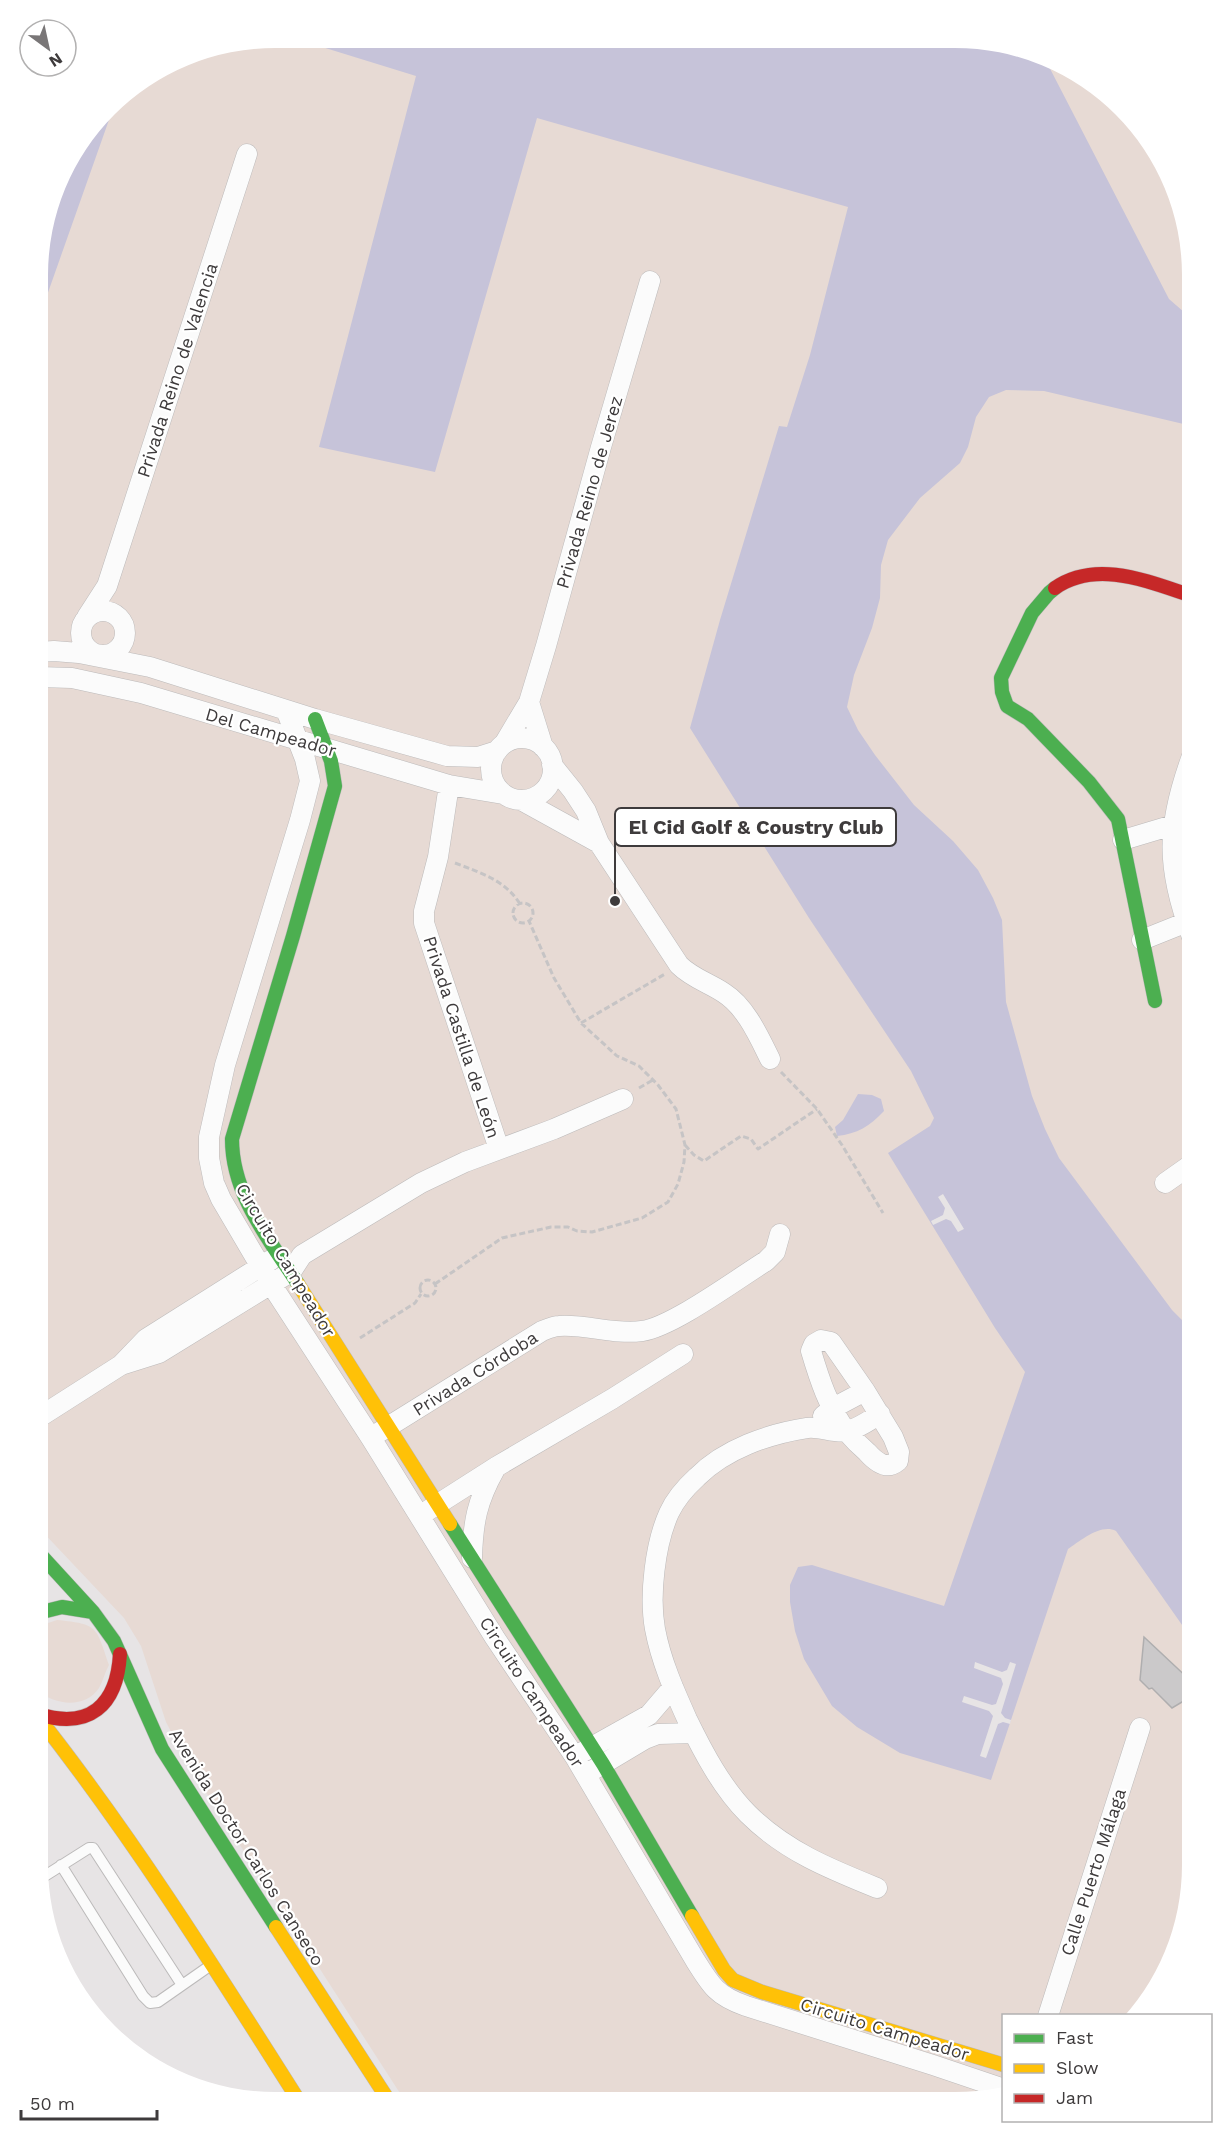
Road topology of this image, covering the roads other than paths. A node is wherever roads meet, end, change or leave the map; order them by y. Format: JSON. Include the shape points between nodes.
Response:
{"nodes":[{"id":1,"x":247,"y":154,"type":"dead end"},
{"id":2,"x":650,"y":282,"type":"dead end"},
{"id":3,"x":107,"y":586,"type":"junction"},
{"id":4,"x":1182,"y":593,"type":"edge"},
{"id":5,"x":85,"y":619,"type":"junction"},
{"id":6,"x":121,"y":624,"type":"junction"},
{"id":7,"x":48,"y":646,"type":"edge"},
{"id":8,"x":48,"y":651,"type":"edge"},
{"id":9,"x":100,"y":655,"type":"junction"},
{"id":10,"x":150,"y":667,"type":"junction"},
{"id":11,"x":48,"y":677,"type":"edge"},
{"id":12,"x":72,"y":678,"type":"junction"},
{"id":13,"x":123,"y":690,"type":"junction"},
{"id":14,"x":529,"y":702,"type":"junction"},
{"id":15,"x":286,"y":710,"type":"junction"},
{"id":16,"x":315,"y":719,"type":"junction"},
{"id":17,"x":297,"y":741,"type":"junction"},
{"id":18,"x":543,"y":747,"type":"junction"},
{"id":19,"x":325,"y":748,"type":"junction"},
{"id":20,"x":500,"y":748,"type":"junction"},
{"id":21,"x":372,"y":761,"type":"junction"},
{"id":22,"x":552,"y":765,"type":"junction"},
{"id":23,"x":1182,"y":784,"type":"edge"},
{"id":24,"x":449,"y":785,"type":"junction"},
{"id":25,"x":334,"y":786,"type":"junction"},
{"id":26,"x":512,"y":797,"type":"junction"},
{"id":27,"x":1173,"y":825,"type":"junction"},
{"id":28,"x":1123,"y":840,"type":"junction"},
{"id":29,"x":599,"y":843,"type":"junction"},
{"id":30,"x":1182,"y":910,"type":"edge"},
{"id":31,"x":1182,"y":931,"type":"edge"},
{"id":32,"x":1142,"y":940,"type":"junction"},
{"id":33,"x":1155,"y":1001,"type":"dead end"},
{"id":34,"x":246,"y":1003,"type":"junction"},
{"id":35,"x":271,"y":1012,"type":"junction"},
{"id":36,"x":770,"y":1059,"type":"road end"},
{"id":37,"x":623,"y":1099,"type":"dead end"},
{"id":38,"x":499,"y":1149,"type":"junction"},
{"id":39,"x":1182,"y":1171,"type":"edge"},
{"id":40,"x":235,"y":1178,"type":"junction"},
{"id":41,"x":214,"y":1183,"type":"junction"},
{"id":42,"x":1165,"y":1183,"type":"dead end"},
{"id":43,"x":780,"y":1234,"type":"dead end"},
{"id":44,"x":279,"y":1255,"type":"junction"},
{"id":45,"x":302,"y":1255,"type":"junction"},
{"id":46,"x":260,"y":1266,"type":"junction"},
{"id":47,"x":291,"y":1272,"type":"junction"},
{"id":48,"x":271,"y":1284,"type":"junction"},
{"id":49,"x":683,"y":1354,"type":"dead end"},
{"id":50,"x":121,"y":1365,"type":"junction"},
{"id":51,"x":865,"y":1391,"type":"junction"},
{"id":52,"x":833,"y":1408,"type":"junction"},
{"id":53,"x":48,"y":1412,"type":"edge"},
{"id":54,"x":880,"y":1414,"type":"junction"},
{"id":55,"x":389,"y":1426,"type":"junction"},
{"id":56,"x":810,"y":1427,"type":"junction"},
{"id":57,"x":846,"y":1432,"type":"junction"},
{"id":58,"x":371,"y":1438,"type":"junction"},
{"id":59,"x":496,"y":1467,"type":"junction"},
{"id":60,"x":437,"y":1505,"type":"junction"},
{"id":61,"x":418,"y":1516,"type":"junction"},
{"id":62,"x":472,"y":1558,"type":"junction"},
{"id":63,"x":48,"y":1563,"type":"edge"},
{"id":64,"x":48,"y":1610,"type":"edge"},
{"id":65,"x":93,"y":1612,"type":"junction"},
{"id":66,"x":120,"y":1654,"type":"junction"},
{"id":67,"x":673,"y":1687,"type":"junction"},
{"id":68,"x":48,"y":1719,"type":"edge"},
{"id":69,"x":48,"y":1728,"type":"edge"},
{"id":70,"x":1140,"y":1728,"type":"dead end"},
{"id":71,"x":694,"y":1733,"type":"junction"},
{"id":72,"x":592,"y":1747,"type":"junction"},
{"id":73,"x":575,"y":1757,"type":"junction"},
{"id":74,"x":603,"y":1764,"type":"junction"},
{"id":75,"x":586,"y":1774,"type":"junction"},
{"id":76,"x":61,"y":1865,"type":"junction"},
{"id":77,"x":48,"y":1874,"type":"edge"},
{"id":78,"x":877,"y":1888,"type":"dead end"},
{"id":79,"x":211,"y":1965,"type":"junction"},
{"id":80,"x":182,"y":1985,"type":"junction"},
{"id":81,"x":726,"y":1987,"type":"junction"},
{"id":82,"x":1049,"y":2014,"type":"edge"},
{"id":83,"x":1002,"y":2064,"type":"edge"},
{"id":84,"x":1000,"y":2088,"type":"edge"},
{"id":85,"x":293,"y":2092,"type":"edge"},
{"id":86,"x":383,"y":2092,"type":"edge"}],
"edges":[{"from":1,"to":3,"type":"street","name":"Privada Reino de Valencia"},
{"from":2,"to":14,"type":"street","name":"Privada Reino de Jerez"},
{"from":3,"to":5,"type":"street","name":"Privada Reino de Valencia"},
{"from":3,"to":6,"type":"street","via":[[109,603]]},
{"from":4,"to":28,"type":"street","via":[[1134,577],[1099,573],[1066,581],[1049,592],[1032,613],[1001,678],[1007,706],[1028,719],[1089,782],[1118,819]]},
{"from":5,"to":6,"type":"street","via":[[102,611]]},
{"from":5,"to":7,"type":"street","name":"Del Campeador"},
{"from":5,"to":9,"type":"street","via":[[81,638],[85,648]]},
{"from":6,"to":9,"type":"street","via":[[120,647]]},
{"from":6,"to":10,"type":"street"},
{"from":8,"to":9,"type":"street","name":"Del Campeador"},
{"from":9,"to":10,"type":"street","name":"Del Campeador"},
{"from":9,"to":12,"type":"street"},
{"from":9,"to":13,"type":"street"},
{"from":10,"to":15,"type":"street","name":"Del Campeador"},
{"from":11,"to":12,"type":"street","name":"Del Campeador"},
{"from":12,"to":13,"type":"street","name":"Del Campeador"},
{"from":13,"to":17,"type":"street","name":"Del Campeador"},
{"from":14,"to":18,"type":"street"},
{"from":14,"to":20,"type":"street","name":"Privada Reino de Jerez"},
{"from":15,"to":16,"type":"street","name":"Del Campeador"},
{"from":15,"to":17,"type":"street","name":"Circuito Campeador"},
{"from":16,"to":19,"type":"street","name":"Circuito Campeador"},
{"from":16,"to":20,"type":"street","name":"Del Campeador","via":[[447,756],[478,757]]},
{"from":17,"to":19,"type":"street","name":"Del Campeador"},
{"from":17,"to":34,"type":"street","name":"Circuito Campeador","via":[[310,781]]},
{"from":18,"to":20,"type":"street","via":[[524,738],[513,739]]},
{"from":18,"to":22,"type":"street"},
{"from":19,"to":21,"type":"street","name":"Del Campeador"},
{"from":19,"to":25,"type":"street","name":"Circuito Campeador","via":[[336,776]]},
{"from":20,"to":26,"type":"street","via":[[490,769],[492,778]]},
{"from":21,"to":24,"type":"street","name":"Del Campeador"},
{"from":21,"to":25,"type":"street","via":[[355,768]]},
{"from":22,"to":26,"type":"street","via":[[552,776],[541,793],[532,798]]},
{"from":22,"to":29,"type":"street","name":"Del Campeador","via":[[586,811]]},
{"from":23,"to":27,"type":"street"},
{"from":24,"to":26,"type":"street","name":"Del Campeador"},
{"from":24,"to":38,"type":"street","name":"Privada Castilla de León","via":[[424,922]]},
{"from":25,"to":35,"type":"street","name":"Circuito Campeador"},
{"from":26,"to":29,"type":"street","name":"Del Campeador"},
{"from":27,"to":28,"type":"street"},
{"from":27,"to":30,"type":"street","via":[[1174,874]]},
{"from":28,"to":32,"type":"street"},
{"from":29,"to":36,"type":"street","name":"Del Campeador","via":[[679,965],[689,975],[726,994],[758,1035]]},
{"from":31,"to":32,"type":"street"},
{"from":32,"to":33,"type":"street"},
{"from":34,"to":35,"type":"street"},
{"from":34,"to":41,"type":"street","name":"Circuito Campeador","via":[[225,1065],[209,1137]]},
{"from":35,"to":40,"type":"street","name":"Circuito Campeador","via":[[232,1139]]},
{"from":37,"to":38,"type":"street","name":"Privada Castilla de León"},
{"from":38,"to":45,"type":"street","name":"Privada Castilla de León","via":[[421,1183]]},
{"from":39,"to":42,"type":"street"},
{"from":40,"to":41,"type":"street"},
{"from":40,"to":44,"type":"street","name":"Circuito Campeador"},
{"from":41,"to":46,"type":"street","name":"Circuito Campeador"},
{"from":43,"to":55,"type":"street","name":"Privada Córdoba","via":[[775,1252],[766,1261],[681,1315],[644,1331],[558,1326],[542,1331]]},
{"from":44,"to":45,"type":"street"},
{"from":44,"to":46,"type":"street"},
{"from":44,"to":47,"type":"street","name":"Circuito Campeador"},
{"from":45,"to":47,"type":"street"},
{"from":46,"to":48,"type":"street","name":"Circuito Campeador"},
{"from":46,"to":50,"type":"street","via":[[146,1339]]},
{"from":47,"to":48,"type":"street"},
{"from":47,"to":55,"type":"street","name":"Circuito Campeador"},
{"from":48,"to":50,"type":"street","name":"Circuito Campeador","via":[[159,1353]]},
{"from":48,"to":58,"type":"street","name":"Circuito Campeador"},
{"from":49,"to":59,"type":"street"},
{"from":50,"to":53,"type":"street"},
{"from":51,"to":52,"type":"street"},
{"from":51,"to":52,"type":"street","via":[[831,1342],[821,1340],[811,1351]]},
{"from":51,"to":54,"type":"street"},
{"from":52,"to":56,"type":"street"},
{"from":52,"to":57,"type":"street"},
{"from":54,"to":57,"type":"street"},
{"from":54,"to":57,"type":"street","via":[[900,1452],[893,1465],[884,1466],[872,1458]]},
{"from":55,"to":58,"type":"street","name":"Privada Córdoba"},
{"from":55,"to":60,"type":"street","name":"Circuito Campeador"},
{"from":56,"to":57,"type":"street"},
{"from":56,"to":67,"type":"street","via":[[754,1442],[722,1458],[698,1476],[669,1512],[660,1539],[653,1588],[655,1627]]},
{"from":58,"to":61,"type":"street","name":"Circuito Campeador"},
{"from":59,"to":60,"type":"street"},
{"from":59,"to":62,"type":"street","via":[[475,1512]]},
{"from":60,"to":61,"type":"street"},
{"from":60,"to":62,"type":"street","name":"Circuito Campeador"},
{"from":61,"to":73,"type":"street","name":"Circuito Campeador"},
{"from":62,"to":72,"type":"street","name":"Circuito Campeador"},
{"from":63,"to":65,"type":"street","name":"Avenida Doctor Carlos Canseco"},
{"from":64,"to":65,"type":"street","via":[[62,1607]]},
{"from":65,"to":66,"type":"street","name":"Avenida Doctor Carlos Canseco"},
{"from":66,"to":68,"type":"street","via":[[116,1686],[96,1711],[81,1718]]},
{"from":66,"to":86,"type":"street","name":"Avenida Doctor Carlos Canseco","via":[[162,1749]]},
{"from":67,"to":71,"type":"street"},
{"from":67,"to":72,"type":"street","via":[[649,1715]]},
{"from":69,"to":79,"type":"street","via":[[131,1839]]},
{"from":70,"to":82,"type":"street","name":"Calle Puerto Málaga"},
{"from":71,"to":74,"type":"street","via":[[658,1734]]},
{"from":71,"to":78,"type":"street","via":[[709,1761],[748,1814],[783,1843],[820,1866]]},
{"from":72,"to":73,"type":"street"},
{"from":72,"to":74,"type":"street","name":"Circuito Campeador"},
{"from":73,"to":75,"type":"street","name":"Circuito Campeador"},
{"from":74,"to":75,"type":"street"},
{"from":74,"to":81,"type":"street","name":"Circuito Campeador","via":[[724,1970]]},
{"from":75,"to":81,"type":"street","name":"Circuito Campeador","via":[[707,1980]]},
{"from":76,"to":77,"type":"lane"},
{"from":76,"to":80,"type":"lane","via":[[89,1848],[96,1851]]},
{"from":76,"to":80,"type":"lane","via":[[150,2003],[158,2002]]},
{"from":79,"to":80,"type":"lane"},
{"from":79,"to":85,"type":"street"},
{"from":81,"to":83,"type":"street","name":"Circuito Campeador","via":[[762,1992]]},
{"from":81,"to":84,"type":"street","name":"Circuito Campeador","via":[[746,2007]]}]}
